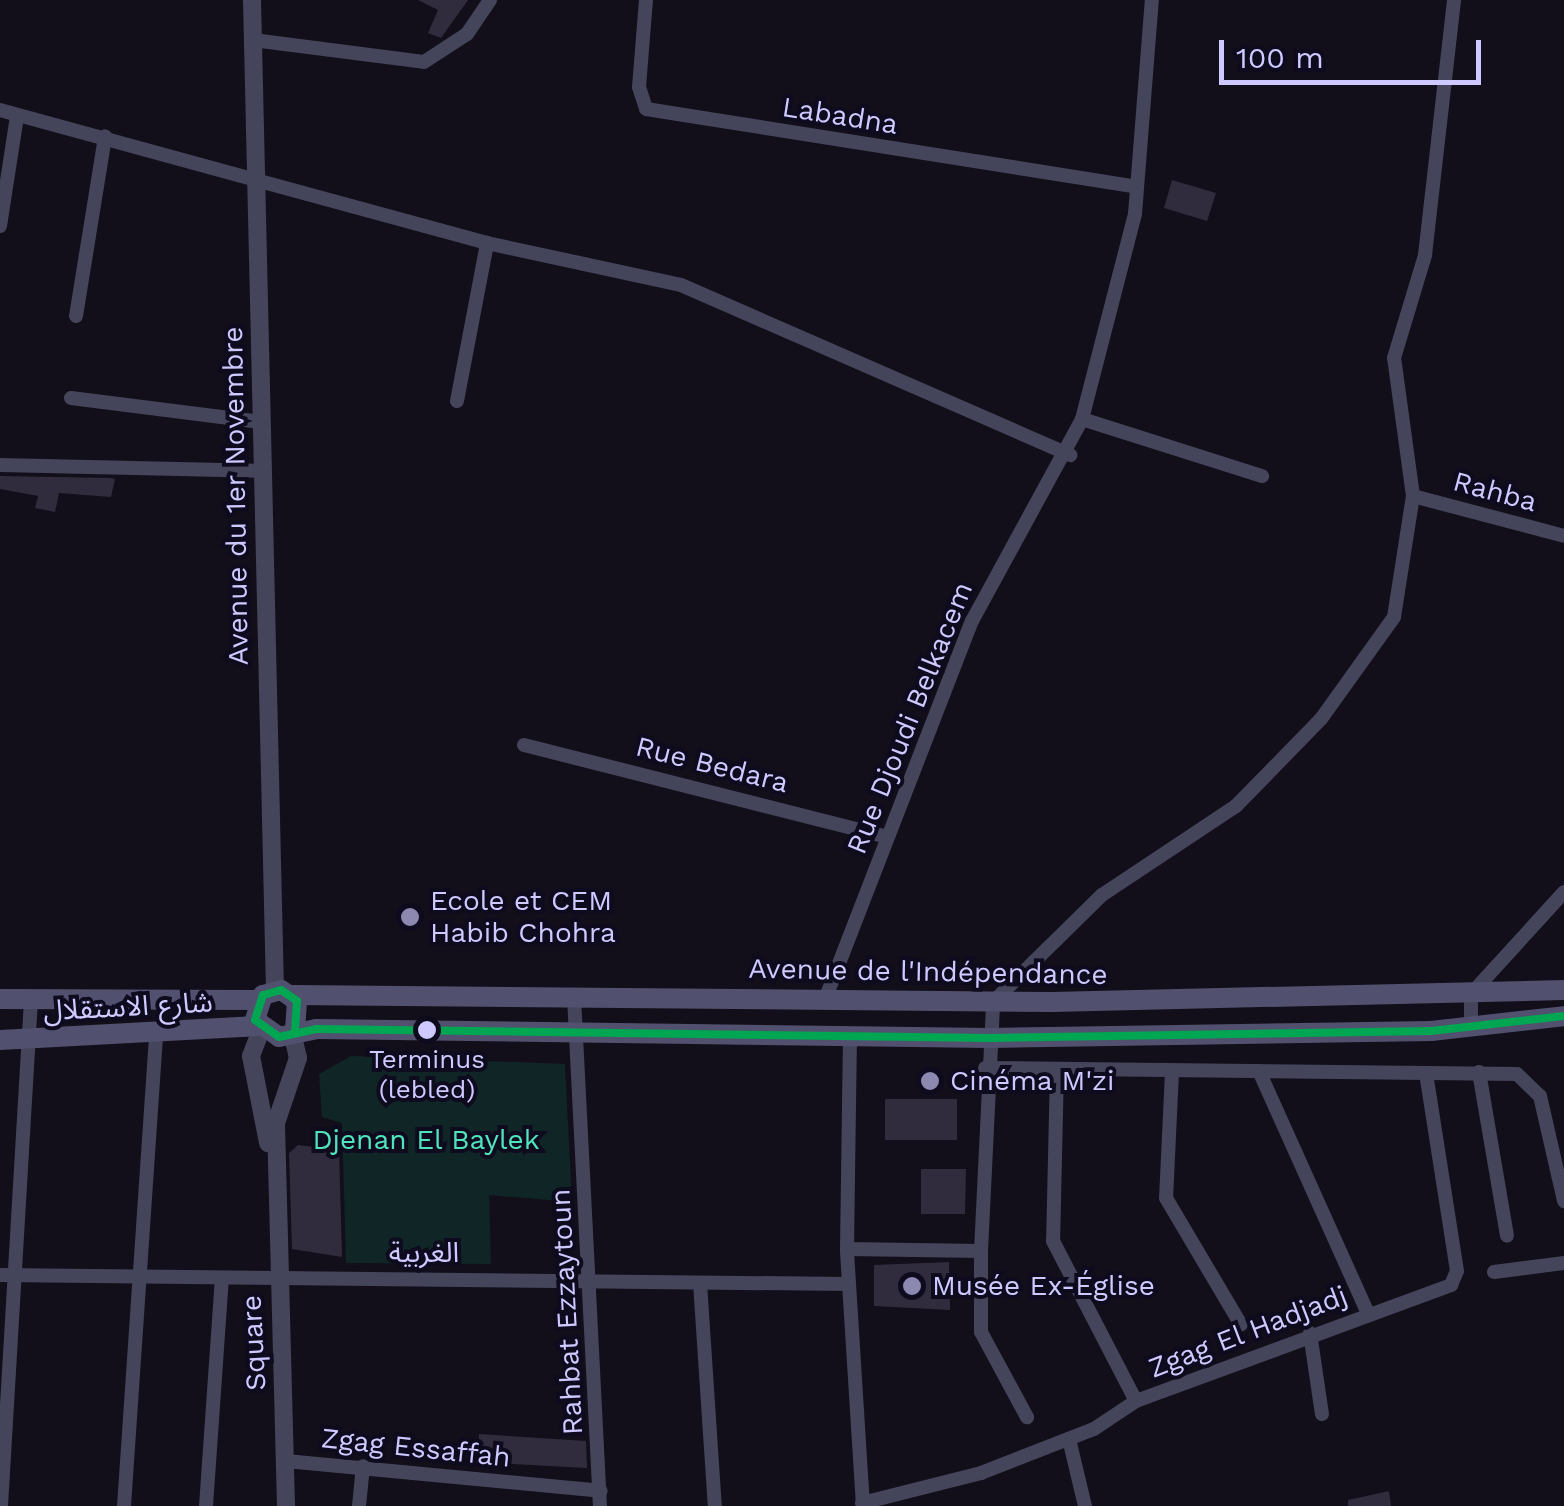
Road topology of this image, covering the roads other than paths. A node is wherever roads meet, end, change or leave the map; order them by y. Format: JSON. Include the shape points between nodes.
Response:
{"nodes":[{"id":1,"x":252,"y":0,"type":"edge"},
{"id":2,"x":490,"y":0,"type":"edge"},
{"id":3,"x":646,"y":0,"type":"edge"},
{"id":4,"x":1152,"y":0,"type":"edge"},
{"id":5,"x":1454,"y":0,"type":"edge"},
{"id":6,"x":252,"y":40,"type":"junction"},
{"id":7,"x":0,"y":110,"type":"edge"},
{"id":8,"x":18,"y":116,"type":"junction"},
{"id":9,"x":105,"y":136,"type":"junction"},
{"id":10,"x":256,"y":175,"type":"junction"},
{"id":11,"x":1136,"y":188,"type":"junction"},
{"id":12,"x":0,"y":226,"type":"edge"},
{"id":13,"x":487,"y":242,"type":"junction"},
{"id":14,"x":76,"y":316,"type":"dead end"},
{"id":15,"x":70,"y":398,"type":"dead end"},
{"id":16,"x":457,"y":401,"type":"dead end"},
{"id":17,"x":1082,"y":419,"type":"junction"},
{"id":18,"x":262,"y":422,"type":"junction"},
{"id":19,"x":1070,"y":455,"type":"junction"},
{"id":20,"x":0,"y":464,"type":"edge"},
{"id":21,"x":263,"y":471,"type":"junction"},
{"id":22,"x":1262,"y":476,"type":"dead end"},
{"id":23,"x":1413,"y":496,"type":"junction"},
{"id":24,"x":1564,"y":536,"type":"edge"},
{"id":25,"x":524,"y":746,"type":"dead end"},
{"id":26,"x":887,"y":837,"type":"junction"},
{"id":27,"x":1564,"y":892,"type":"edge"},
{"id":28,"x":1564,"y":990,"type":"edge"},
{"id":29,"x":1471,"y":994,"type":"junction"},
{"id":30,"x":275,"y":995,"type":"junction"},
{"id":31,"x":574,"y":997,"type":"junction"},
{"id":32,"x":826,"y":998,"type":"junction"},
{"id":33,"x":0,"y":999,"type":"edge"},
{"id":34,"x":31,"y":1000,"type":"junction"},
{"id":35,"x":993,"y":1002,"type":"junction"},
{"id":36,"x":1564,"y":1016,"type":"edge"},
{"id":37,"x":1471,"y":1026,"type":"junction"},
{"id":38,"x":260,"y":1028,"type":"junction"},
{"id":39,"x":293,"y":1031,"type":"junction"},
{"id":40,"x":577,"y":1031,"type":"junction"},
{"id":41,"x":850,"y":1034,"type":"junction"},
{"id":42,"x":156,"y":1036,"type":"junction"},
{"id":43,"x":989,"y":1038,"type":"junction"},
{"id":44,"x":0,"y":1040,"type":"edge"},
{"id":45,"x":29,"y":1040,"type":"junction"},
{"id":46,"x":986,"y":1068,"type":"junction"},
{"id":47,"x":1057,"y":1069,"type":"junction"},
{"id":48,"x":1258,"y":1071,"type":"junction"},
{"id":49,"x":1172,"y":1072,"type":"junction"},
{"id":50,"x":1479,"y":1072,"type":"junction"},
{"id":51,"x":1426,"y":1073,"type":"junction"},
{"id":52,"x":277,"y":1177,"type":"junction"},
{"id":53,"x":1564,"y":1201,"type":"edge"},
{"id":54,"x":1507,"y":1236,"type":"dead end"},
{"id":55,"x":847,"y":1249,"type":"junction"},
{"id":56,"x":982,"y":1252,"type":"junction"},
{"id":57,"x":1564,"y":1263,"type":"edge"},
{"id":58,"x":1494,"y":1272,"type":"dead end"},
{"id":59,"x":8,"y":1274,"type":"edge"},
{"id":60,"x":278,"y":1278,"type":"junction"},
{"id":61,"x":222,"y":1280,"type":"junction"},
{"id":62,"x":590,"y":1280,"type":"junction"},
{"id":63,"x":137,"y":1282,"type":"junction"},
{"id":64,"x":700,"y":1282,"type":"junction"},
{"id":65,"x":849,"y":1284,"type":"junction"},
{"id":66,"x":1368,"y":1313,"type":"junction"},
{"id":67,"x":1241,"y":1325,"type":"dead end"},
{"id":68,"x":1310,"y":1334,"type":"junction"},
{"id":69,"x":1136,"y":1401,"type":"junction"},
{"id":70,"x":1322,"y":1414,"type":"dead end"},
{"id":71,"x":1027,"y":1416,"type":"dead end"},
{"id":72,"x":1069,"y":1438,"type":"junction"},
{"id":73,"x":286,"y":1461,"type":"junction"},
{"id":74,"x":363,"y":1466,"type":"junction"},
{"id":75,"x":600,"y":1499,"type":"edge"},
{"id":76,"x":862,"y":1504,"type":"edge"},
{"id":77,"x":1,"y":1506,"type":"edge"},
{"id":78,"x":124,"y":1506,"type":"edge"},
{"id":79,"x":206,"y":1506,"type":"edge"},
{"id":80,"x":286,"y":1506,"type":"edge"},
{"id":81,"x":359,"y":1506,"type":"edge"},
{"id":82,"x":715,"y":1506,"type":"edge"},
{"id":83,"x":1085,"y":1506,"type":"edge"}],
"edges":[{"from":1,"to":6,"type":"street","name":"Avenue du 1er Novembre"},
{"from":2,"to":6,"type":"street","via":[[467,34],[424,62]]},
{"from":3,"to":11,"type":"street","name":"Labadna","via":[[639,86],[646,109]]},
{"from":4,"to":11,"type":"street","name":"Rue Djoudi Belkacem"},
{"from":5,"to":23,"type":"street","via":[[1425,255],[1392,382]]},
{"from":6,"to":10,"type":"street","name":"Avenue du 1er Novembre"},
{"from":7,"to":8,"type":"street"},
{"from":8,"to":9,"type":"street"},
{"from":8,"to":12,"type":"street"},
{"from":9,"to":10,"type":"street"},
{"from":9,"to":14,"type":"street"},
{"from":10,"to":13,"type":"street"},
{"from":10,"to":18,"type":"street","name":"Avenue du 1er Novembre"},
{"from":11,"to":17,"type":"street","name":"Rue Djoudi Belkacem"},
{"from":13,"to":16,"type":"street"},
{"from":13,"to":19,"type":"street","via":[[682,285]]},
{"from":15,"to":18,"type":"street"},
{"from":17,"to":19,"type":"street","name":"Rue Djoudi Belkacem"},
{"from":17,"to":22,"type":"street"},
{"from":18,"to":21,"type":"street","name":"Avenue du 1er Novembre"},
{"from":19,"to":26,"type":"street","name":"Rue Djoudi Belkacem","via":[[972,621]]},
{"from":20,"to":21,"type":"street"},
{"from":21,"to":30,"type":"street","name":"Avenue du 1er Novembre"},
{"from":23,"to":24,"type":"street","name":"Rahba"},
{"from":23,"to":35,"type":"street","via":[[1398,600],[1374,655],[1236,806],[1102,895]]},
{"from":25,"to":26,"type":"street","name":"Rue Bedara"},
{"from":26,"to":32,"type":"street","name":"Rue Djoudi Belkacem"},
{"from":27,"to":29,"type":"street"},
{"from":28,"to":29,"type":"main road","name":"Avenue de l'Indépendance"},
{"from":29,"to":35,"type":"main road","name":"Avenue de l'Indépendance"},
{"from":29,"to":37,"type":"street"},
{"from":30,"to":31,"type":"main road","name":"Avenue de l'Indépendance"},
{"from":30,"to":34,"type":"main road","name":"Avenue de l'Indépendance"},
{"from":30,"to":38,"type":"main road"},
{"from":30,"to":39,"type":"main road","via":[[301,1016]]},
{"from":31,"to":32,"type":"main road","name":"Avenue de l'Indépendance"},
{"from":31,"to":40,"type":"street","name":"Rahbat Ezzaytoun"},
{"from":32,"to":35,"type":"main road","name":"Avenue de l'Indépendance"},
{"from":33,"to":34,"type":"main road","name":"Avenue de l'Indépendance"},
{"from":34,"to":45,"type":"street"},
{"from":35,"to":43,"type":"street"},
{"from":36,"to":37,"type":"main road"},
{"from":37,"to":43,"type":"main road"},
{"from":38,"to":39,"type":"main road","name":"شارع الاستقلال"},
{"from":38,"to":42,"type":"main road","name":"شارع الاستقلال"},
{"from":38,"to":52,"type":"street","via":[[252,1070]]},
{"from":39,"to":40,"type":"main road"},
{"from":39,"to":52,"type":"street","via":[[299,1052],[278,1102]]},
{"from":40,"to":41,"type":"main road"},
{"from":40,"to":62,"type":"street","name":"Rahbat Ezzaytoun"},
{"from":41,"to":43,"type":"main road"},
{"from":41,"to":55,"type":"street"},
{"from":42,"to":45,"type":"main road","name":"شارع الاستقلال"},
{"from":42,"to":63,"type":"street"},
{"from":43,"to":46,"type":"street"},
{"from":44,"to":45,"type":"main road","name":"شارع الاستقلال"},
{"from":45,"to":59,"type":"street"},
{"from":46,"to":47,"type":"street"},
{"from":46,"to":56,"type":"street"},
{"from":47,"to":49,"type":"street"},
{"from":47,"to":69,"type":"street","via":[[1054,1241]]},
{"from":48,"to":49,"type":"street"},
{"from":48,"to":51,"type":"street"},
{"from":48,"to":66,"type":"street"},
{"from":49,"to":67,"type":"street","via":[[1166,1198]]},
{"from":50,"to":51,"type":"street"},
{"from":50,"to":53,"type":"street","via":[[1535,1084]]},
{"from":50,"to":54,"type":"street"},
{"from":51,"to":66,"type":"street","name":"Zgag El Hadjadj","via":[[1457,1280]]},
{"from":52,"to":60,"type":"street","name":"Square"},
{"from":55,"to":56,"type":"street"},
{"from":55,"to":65,"type":"street"},
{"from":56,"to":71,"type":"street","via":[[981,1332]]},
{"from":57,"to":58,"type":"street"},
{"from":59,"to":63,"type":"street","name":"الغربية"},
{"from":59,"to":77,"type":"street"},
{"from":60,"to":61,"type":"street","name":"الغربية"},
{"from":60,"to":62,"type":"street","name":"الغربية"},
{"from":60,"to":73,"type":"street","name":"Square"},
{"from":61,"to":63,"type":"street","name":"الغربية"},
{"from":61,"to":79,"type":"street"},
{"from":62,"to":64,"type":"street","name":"الغربية"},
{"from":62,"to":75,"type":"street","name":"Rahbat Ezzaytoun"},
{"from":63,"to":78,"type":"street"},
{"from":64,"to":65,"type":"street","name":"الغربية"},
{"from":64,"to":82,"type":"street"},
{"from":65,"to":76,"type":"street"},
{"from":66,"to":68,"type":"street","name":"Zgag El Hadjadj"},
{"from":68,"to":69,"type":"street","name":"Zgag El Hadjadj"},
{"from":68,"to":70,"type":"street"},
{"from":69,"to":72,"type":"street","name":"Zgag El Hadjadj"},
{"from":72,"to":76,"type":"street","name":"Zgag El Hadjadj","via":[[934,1490]]},
{"from":72,"to":83,"type":"street"},
{"from":73,"to":74,"type":"street","name":"Zgag Essaffah"},
{"from":73,"to":80,"type":"street","name":"Square"},
{"from":74,"to":75,"type":"street","name":"Zgag Essaffah"},
{"from":74,"to":81,"type":"street"}]}
